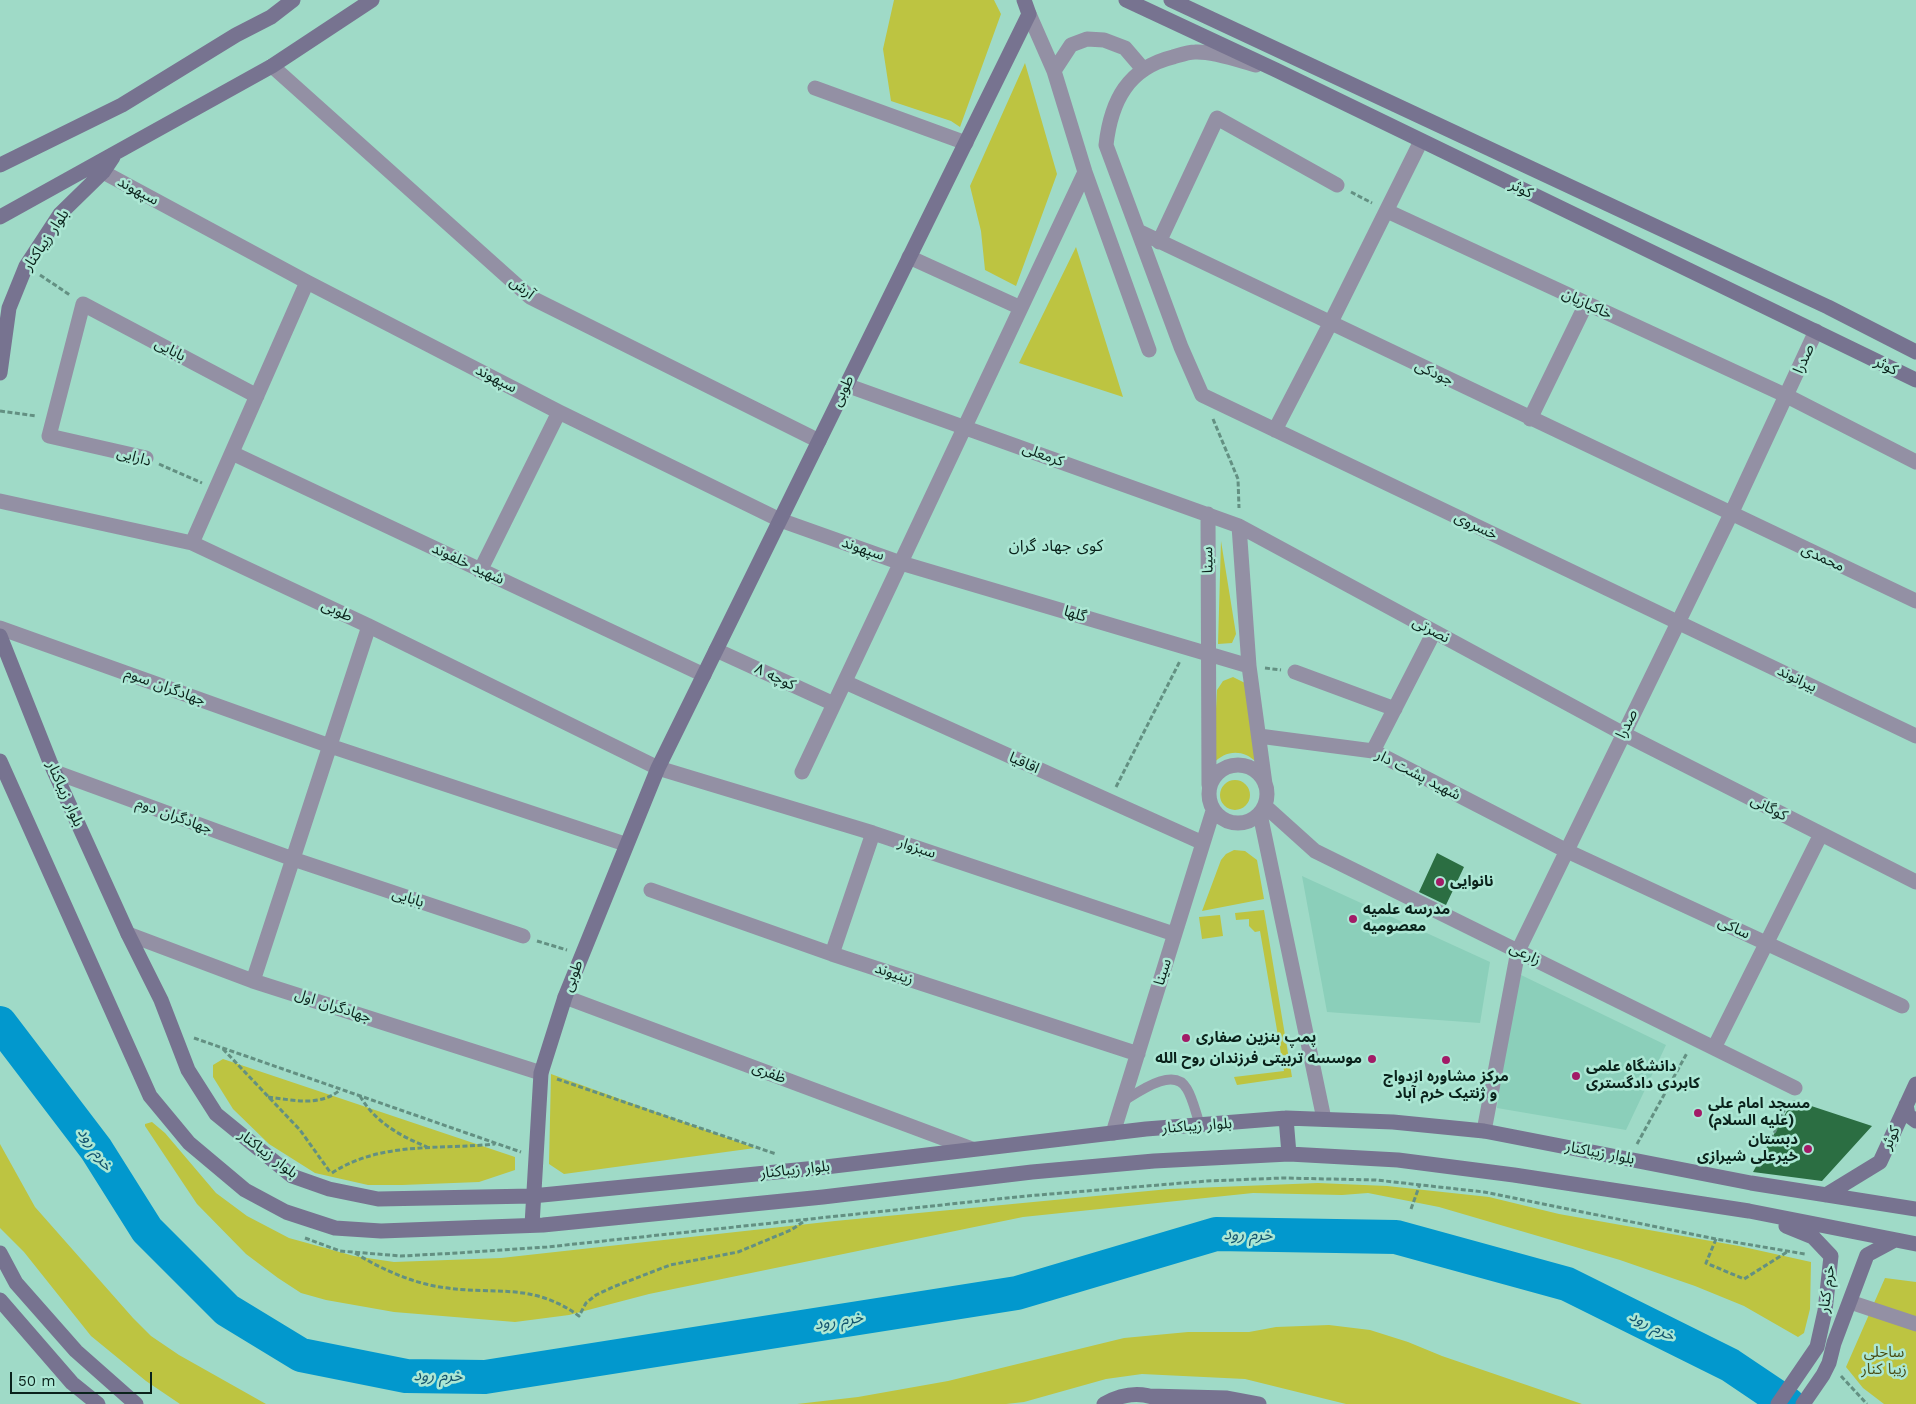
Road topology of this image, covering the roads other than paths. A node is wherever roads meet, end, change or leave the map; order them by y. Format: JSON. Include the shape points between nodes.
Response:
{"nodes":[{"id":1,"x":293,"y":0,"type":"edge"},
{"id":2,"x":372,"y":0,"type":"edge"},
{"id":3,"x":1126,"y":0,"type":"edge"},
{"id":4,"x":1171,"y":0,"type":"edge"},
{"id":5,"x":1026,"y":7,"type":"edge"},
{"id":6,"x":272,"y":66,"type":"junction"},
{"id":7,"x":1143,"y":69,"type":"junction"},
{"id":8,"x":1276,"y":70,"type":"junction"},
{"id":9,"x":1054,"y":71,"type":"junction"},
{"id":10,"x":815,"y":88,"type":"dead end"},
{"id":11,"x":1430,"y":120,"type":"junction"},
{"id":12,"x":1421,"y":141,"type":"junction"},
{"id":13,"x":966,"y":143,"type":"junction"},
{"id":14,"x":118,"y":152,"type":"junction"},
{"id":15,"x":0,"y":165,"type":"edge"},
{"id":16,"x":103,"y":172,"type":"junction"},
{"id":17,"x":1085,"y":172,"type":"junction"},
{"id":18,"x":1337,"y":185,"type":"road end"},
{"id":19,"x":1387,"y":210,"type":"junction"},
{"id":20,"x":0,"y":217,"type":"edge"},
{"id":21,"x":1138,"y":232,"type":"junction"},
{"id":22,"x":1159,"y":242,"type":"junction"},
{"id":23,"x":909,"y":257,"type":"junction"},
{"id":24,"x":308,"y":282,"type":"junction"},
{"id":25,"x":1586,"y":304,"type":"junction"},
{"id":26,"x":1828,"y":307,"type":"junction"},
{"id":27,"x":1021,"y":308,"type":"junction"},
{"id":28,"x":1330,"y":324,"type":"junction"},
{"id":29,"x":1816,"y":331,"type":"junction"},
{"id":30,"x":1149,"y":350,"type":"dead end"},
{"id":31,"x":1916,"y":352,"type":"edge"},
{"id":32,"x":0,"y":373,"type":"edge"},
{"id":33,"x":1916,"y":380,"type":"edge"},
{"id":34,"x":846,"y":385,"type":"junction"},
{"id":35,"x":257,"y":396,"type":"junction"},
{"id":36,"x":1787,"y":396,"type":"junction"},
{"id":37,"x":559,"y":412,"type":"junction"},
{"id":38,"x":1530,"y":419,"type":"junction"},
{"id":39,"x":964,"y":427,"type":"junction"},
{"id":40,"x":1275,"y":430,"type":"junction"},
{"id":41,"x":49,"y":436,"type":"joint"},
{"id":42,"x":819,"y":441,"type":"junction"},
{"id":43,"x":232,"y":452,"type":"junction"},
{"id":44,"x":146,"y":458,"type":"road end"},
{"id":45,"x":1916,"y":462,"type":"edge"},
{"id":46,"x":0,"y":500,"type":"edge"},
{"id":47,"x":1208,"y":514,"type":"junction"},
{"id":48,"x":1731,"y":514,"type":"junction"},
{"id":49,"x":780,"y":520,"type":"junction"},
{"id":50,"x":1239,"y":526,"type":"junction"},
{"id":51,"x":192,"y":544,"type":"junction"},
{"id":52,"x":901,"y":563,"type":"junction"},
{"id":53,"x":480,"y":571,"type":"junction"},
{"id":54,"x":1916,"y":601,"type":"edge"},
{"id":55,"x":1678,"y":622,"type":"junction"},
{"id":56,"x":369,"y":626,"type":"junction"},
{"id":57,"x":0,"y":628,"type":"edge"},
{"id":58,"x":1434,"y":632,"type":"junction"},
{"id":59,"x":0,"y":636,"type":"edge"},
{"id":60,"x":716,"y":650,"type":"junction"},
{"id":61,"x":1210,"y":654,"type":"junction"},
{"id":62,"x":1249,"y":666,"type":"junction"},
{"id":63,"x":1295,"y":672,"type":"road end"},
{"id":64,"x":704,"y":675,"type":"junction"},
{"id":65,"x":845,"y":682,"type":"junction"},
{"id":66,"x":834,"y":704,"type":"junction"},
{"id":67,"x":1395,"y":709,"type":"junction"},
{"id":68,"x":1622,"y":733,"type":"junction"},
{"id":69,"x":1259,"y":736,"type":"junction"},
{"id":70,"x":1916,"y":736,"type":"edge"},
{"id":71,"x":330,"y":746,"type":"junction"},
{"id":72,"x":1373,"y":751,"type":"junction"},
{"id":73,"x":0,"y":761,"type":"edge"},
{"id":74,"x":658,"y":768,"type":"junction"},
{"id":75,"x":55,"y":772,"type":"junction"},
{"id":76,"x":802,"y":772,"type":"dead end"},
{"id":77,"x":1265,"y":784,"type":"junction"},
{"id":78,"x":1209,"y":785,"type":"junction"},
{"id":79,"x":1262,"y":810,"type":"junction"},
{"id":80,"x":1213,"y":811,"type":"junction"},
{"id":81,"x":873,"y":834,"type":"junction"},
{"id":82,"x":1821,"y":834,"type":"junction"},
{"id":83,"x":1203,"y":843,"type":"junction"},
{"id":84,"x":625,"y":844,"type":"junction"},
{"id":85,"x":1567,"y":851,"type":"junction"},
{"id":86,"x":293,"y":859,"type":"junction"},
{"id":87,"x":1916,"y":882,"type":"edge"},
{"id":88,"x":651,"y":890,"type":"dead end"},
{"id":89,"x":128,"y":934,"type":"junction"},
{"id":90,"x":1174,"y":934,"type":"junction"},
{"id":91,"x":523,"y":936,"type":"road end"},
{"id":92,"x":1766,"y":943,"type":"junction"},
{"id":93,"x":1518,"y":951,"type":"junction"},
{"id":94,"x":832,"y":954,"type":"junction"},
{"id":95,"x":253,"y":981,"type":"junction"},
{"id":96,"x":565,"y":997,"type":"junction"},
{"id":97,"x":1902,"y":1006,"type":"dead end"},
{"id":98,"x":1714,"y":1048,"type":"junction"},
{"id":99,"x":1138,"y":1054,"type":"junction"},
{"id":100,"x":541,"y":1073,"type":"junction"},
{"id":101,"x":1916,"y":1084,"type":"edge"},
{"id":102,"x":1795,"y":1088,"type":"road end"},
{"id":103,"x":1122,"y":1102,"type":"junction"},
{"id":104,"x":1906,"y":1105,"type":"junction"},
{"id":105,"x":1286,"y":1118,"type":"junction"},
{"id":106,"x":1324,"y":1119,"type":"junction"},
{"id":107,"x":1916,"y":1121,"type":"edge"},
{"id":108,"x":1200,"y":1126,"type":"junction"},
{"id":109,"x":1484,"y":1131,"type":"junction"},
{"id":110,"x":1113,"y":1133,"type":"junction"},
{"id":111,"x":972,"y":1149,"type":"junction"},
{"id":112,"x":1289,"y":1154,"type":"junction"},
{"id":113,"x":1826,"y":1195,"type":"junction"},
{"id":114,"x":532,"y":1196,"type":"junction"},
{"id":115,"x":1916,"y":1209,"type":"edge"},
{"id":116,"x":1749,"y":1211,"type":"junction"},
{"id":117,"x":532,"y":1225,"type":"junction"},
{"id":118,"x":1896,"y":1240,"type":"junction"},
{"id":119,"x":1916,"y":1244,"type":"edge"},
{"id":120,"x":0,"y":1253,"type":"edge"},
{"id":121,"x":0,"y":1300,"type":"edge"},
{"id":122,"x":1850,"y":1302,"type":"junction"},
{"id":123,"x":1916,"y":1324,"type":"edge"},
{"id":124,"x":1150,"y":1396,"type":"junction"},
{"id":125,"x":98,"y":1404,"type":"edge"},
{"id":126,"x":136,"y":1404,"type":"edge"},
{"id":127,"x":1104,"y":1404,"type":"edge"},
{"id":128,"x":1166,"y":1404,"type":"edge"},
{"id":129,"x":1259,"y":1404,"type":"edge"},
{"id":130,"x":1778,"y":1404,"type":"edge"},
{"id":131,"x":1803,"y":1404,"type":"edge"}],
"edges":[{"from":1,"to":15,"type":"main road","via":[[271,17],[122,105]]},
{"from":2,"to":6,"type":"main road"},
{"from":3,"to":8,"type":"main road","name":"کوثر"},
{"from":4,"to":11,"type":"main road","name":"کوثر"},
{"from":5,"to":9,"type":"street"},
{"from":5,"to":13,"type":"main road","name":"طوبی"},
{"from":6,"to":14,"type":"main road"},
{"from":6,"to":42,"type":"street","name":"آرش","via":[[530,297]]},
{"from":7,"to":8,"type":"street","via":[[1195,52]]},
{"from":7,"to":9,"type":"street","via":[[1125,48],[1104,40],[1087,39],[1071,45]]},
{"from":7,"to":21,"type":"street","via":[[1129,81],[1118,100],[1109,123],[1106,145]]},
{"from":8,"to":12,"type":"main road","name":"کوثر"},
{"from":9,"to":17,"type":"street"},
{"from":10,"to":13,"type":"street"},
{"from":11,"to":12,"type":"main road"},
{"from":11,"to":26,"type":"main road","name":"کوثر"},
{"from":12,"to":19,"type":"street"},
{"from":12,"to":29,"type":"main road","name":"کوثر"},
{"from":13,"to":23,"type":"main road","name":"طوبی"},
{"from":14,"to":16,"type":"main road","name":"بلوار زیباکنار"},
{"from":14,"to":20,"type":"main road"},
{"from":16,"to":24,"type":"street","name":"سپهوند"},
{"from":16,"to":32,"type":"main road","name":"بلوار زیباکنار","via":[[60,214],[26,266],[9,308]]},
{"from":17,"to":27,"type":"street"},
{"from":17,"to":30,"type":"street"},
{"from":18,"to":22,"type":"street","via":[[1217,118]]},
{"from":19,"to":25,"type":"street","name":"خاکبازیان"},
{"from":19,"to":28,"type":"street"},
{"from":21,"to":22,"type":"street","name":"جودکی"},
{"from":21,"to":40,"type":"street","name":"خسروی","via":[[1202,395]]},
{"from":22,"to":28,"type":"street","name":"جودکی"},
{"from":23,"to":27,"type":"street"},
{"from":23,"to":34,"type":"main road","name":"طوبی"},
{"from":24,"to":35,"type":"street"},
{"from":24,"to":37,"type":"street","name":"سپهوند"},
{"from":25,"to":36,"type":"street","name":"خاکبازیان"},
{"from":25,"to":38,"type":"street"},
{"from":26,"to":29,"type":"main road"},
{"from":26,"to":31,"type":"main road","name":"کوثر"},
{"from":27,"to":39,"type":"street"},
{"from":28,"to":38,"type":"street","name":"جودکی"},
{"from":28,"to":40,"type":"street"},
{"from":29,"to":33,"type":"main road","name":"کوثر"},
{"from":29,"to":36,"type":"street","name":"صدرا"},
{"from":34,"to":39,"type":"street","name":"کرمعلی"},
{"from":34,"to":42,"type":"main road","name":"طوبی"},
{"from":35,"to":41,"type":"street","name":"بابایی","via":[[82,304]]},
{"from":35,"to":43,"type":"street"},
{"from":36,"to":45,"type":"street"},
{"from":36,"to":48,"type":"street","name":"صدرا"},
{"from":37,"to":49,"type":"street","name":"سپهوند"},
{"from":37,"to":53,"type":"street"},
{"from":38,"to":48,"type":"street","name":"جودکی"},
{"from":39,"to":47,"type":"street","name":"کرمعلی"},
{"from":39,"to":52,"type":"street"},
{"from":40,"to":55,"type":"street","name":"خسروی"},
{"from":41,"to":44,"type":"street","name":"دارایی"},
{"from":42,"to":49,"type":"main road","name":"طوبی"},
{"from":43,"to":51,"type":"street"},
{"from":43,"to":53,"type":"street","name":"شهید خلفوند"},
{"from":46,"to":51,"type":"street","name":"طوبی"},
{"from":47,"to":50,"type":"street","name":"کرمعلی"},
{"from":47,"to":61,"type":"street","name":"سینا"},
{"from":48,"to":54,"type":"street","name":"محمدی"},
{"from":48,"to":55,"type":"street","name":"صدرا"},
{"from":49,"to":52,"type":"street","name":"سپهوند"},
{"from":49,"to":60,"type":"main road","name":"طوبی"},
{"from":50,"to":58,"type":"street","name":"نصرتی"},
{"from":50,"to":62,"type":"street"},
{"from":51,"to":56,"type":"street","name":"طوبی"},
{"from":52,"to":61,"type":"street","name":"گلها"},
{"from":52,"to":65,"type":"street"},
{"from":53,"to":64,"type":"street","name":"شهید خلفوند"},
{"from":55,"to":68,"type":"street","name":"صدرا"},
{"from":55,"to":70,"type":"street","name":"بیرانوند"},
{"from":56,"to":71,"type":"street"},
{"from":56,"to":74,"type":"street","name":"طوبی"},
{"from":57,"to":71,"type":"street","name":"جهادگران سوم"},
{"from":58,"to":67,"type":"street"},
{"from":58,"to":68,"type":"street","name":"نصرتی"},
{"from":59,"to":75,"type":"main road","name":"بلوار زیباکنار"},
{"from":60,"to":64,"type":"main road","name":"طوبی"},
{"from":60,"to":66,"type":"street","name":"کوچه ۸"},
{"from":61,"to":62,"type":"street","name":"گلها"},
{"from":61,"to":78,"type":"street","name":"سینا"},
{"from":62,"to":69,"type":"street"},
{"from":63,"to":67,"type":"street"},
{"from":64,"to":74,"type":"main road","name":"طوبی"},
{"from":65,"to":66,"type":"street"},
{"from":65,"to":83,"type":"street","name":"اقاقیا"},
{"from":66,"to":76,"type":"street"},
{"from":67,"to":72,"type":"street"},
{"from":68,"to":82,"type":"street","name":"کوگانی"},
{"from":68,"to":85,"type":"street","name":"صدرا"},
{"from":69,"to":72,"type":"street","name":"شهید پشت دار"},
{"from":69,"to":77,"type":"street"},
{"from":71,"to":84,"type":"street","name":"جهادگران سوم"},
{"from":71,"to":86,"type":"street"},
{"from":72,"to":85,"type":"street","name":"شهید پشت دار"},
{"from":73,"to":117,"type":"main road","name":"بلوار زیباکنار","via":[[150,1096],[196,1149],[244,1190],[286,1212],[335,1228],[381,1231]]},
{"from":74,"to":81,"type":"street","name":"سبزوار"},
{"from":74,"to":84,"type":"main road","name":"طوبی"},
{"from":75,"to":86,"type":"street","name":"جهادگران دوم"},
{"from":75,"to":89,"type":"main road","name":"بلوار زیباکنار"},
{"from":77,"to":78,"type":"street","via":[[1249,767],[1237,765],[1215,775]]},
{"from":77,"to":79,"type":"street","via":[[1267,795]]},
{"from":78,"to":80,"type":"street","via":[[1208,799]]},
{"from":79,"to":80,"type":"street","via":[[1251,820],[1236,823],[1220,818]]},
{"from":79,"to":93,"type":"street","name":"زارعی","via":[[1315,851]]},
{"from":79,"to":106,"type":"street"},
{"from":80,"to":83,"type":"street","name":"سینا"},
{"from":81,"to":90,"type":"street","name":"سبزوار"},
{"from":81,"to":94,"type":"street"},
{"from":82,"to":87,"type":"street","name":"کوگانی"},
{"from":82,"to":92,"type":"street"},
{"from":83,"to":90,"type":"street","name":"سینا"},
{"from":84,"to":96,"type":"main road","name":"طوبی"},
{"from":85,"to":92,"type":"street","name":"ساکی"},
{"from":85,"to":93,"type":"street","name":"صدرا"},
{"from":86,"to":91,"type":"street","name":"بابایی"},
{"from":86,"to":95,"type":"street"},
{"from":88,"to":94,"type":"street","name":"زینیوند"},
{"from":89,"to":95,"type":"street","name":"جهادگران اول"},
{"from":89,"to":114,"type":"main road","name":"بلوار زیباکنار","via":[[160,1000],[188,1070],[216,1114],[292,1176],[329,1189],[378,1199]]},
{"from":90,"to":99,"type":"street","name":"سینا"},
{"from":92,"to":97,"type":"street","name":"ساکی"},
{"from":92,"to":98,"type":"street"},
{"from":93,"to":98,"type":"street","name":"زارعی"},
{"from":93,"to":109,"type":"street","name":"صدرا"},
{"from":94,"to":99,"type":"street","name":"زینیوند"},
{"from":95,"to":100,"type":"street","name":"جهادگران اول"},
{"from":96,"to":100,"type":"main road","name":"طوبی"},
{"from":96,"to":111,"type":"street","name":"ظفری"},
{"from":98,"to":102,"type":"street","name":"زارعی"},
{"from":99,"to":103,"type":"street","name":"سینا"},
{"from":100,"to":114,"type":"main road","name":"طوبی"},
{"from":101,"to":104,"type":"main road","name":"کوثر"},
{"from":103,"to":108,"type":"lane","via":[[1165,1079],[1179,1082],[1187,1087]]},
{"from":103,"to":110,"type":"street","name":"سینا"},
{"from":104,"to":107,"type":"main road","via":[[1908,1115]]},
{"from":104,"to":113,"type":"main road","name":"کوثر","via":[[1880,1162]]},
{"from":105,"to":106,"type":"main road","name":"بلوار زیباکنار"},
{"from":105,"to":108,"type":"main road","name":"بلوار زیباکنار"},
{"from":105,"to":112,"type":"main road"},
{"from":106,"to":109,"type":"main road","name":"بلوار زیباکنار"},
{"from":108,"to":110,"type":"main road","name":"بلوار زیباکنار"},
{"from":109,"to":113,"type":"main road","name":"بلوار زیباکنار"},
{"from":110,"to":111,"type":"main road","name":"بلوار زیباکنار"},
{"from":111,"to":114,"type":"main road","name":"بلوار زیباکنار"},
{"from":112,"to":116,"type":"main road","name":"بلوار زیباکنار","via":[[1398,1160],[1514,1174]]},
{"from":112,"to":117,"type":"main road","name":"بلوار زیباکنار","via":[[1032,1172],[823,1197]]},
{"from":113,"to":115,"type":"main road","name":"بلوار زیباکنار"},
{"from":114,"to":117,"type":"main road","name":"طوبی"},
{"from":116,"to":118,"type":"main road","name":"بلوار زیباکنار"},
{"from":116,"to":130,"type":"main road","name":"خرم کنار","via":[[1812,1237],[1831,1256],[1816,1347]]},
{"from":118,"to":119,"type":"main road","name":"بلوار زیباکنار"},
{"from":118,"to":122,"type":"main road","via":[[1867,1255]]},
{"from":120,"to":126,"type":"main road","via":[[16,1283],[76,1351]]},
{"from":121,"to":125,"type":"main road","via":[[72,1383]]},
{"from":122,"to":123,"type":"street"},
{"from":122,"to":131,"type":"main road","via":[[1826,1369]]},
{"from":124,"to":127,"type":"main road","via":[[1133,1394]]},
{"from":124,"to":128,"type":"main road"},
{"from":124,"to":129,"type":"main road","via":[[1227,1398]]}]}
